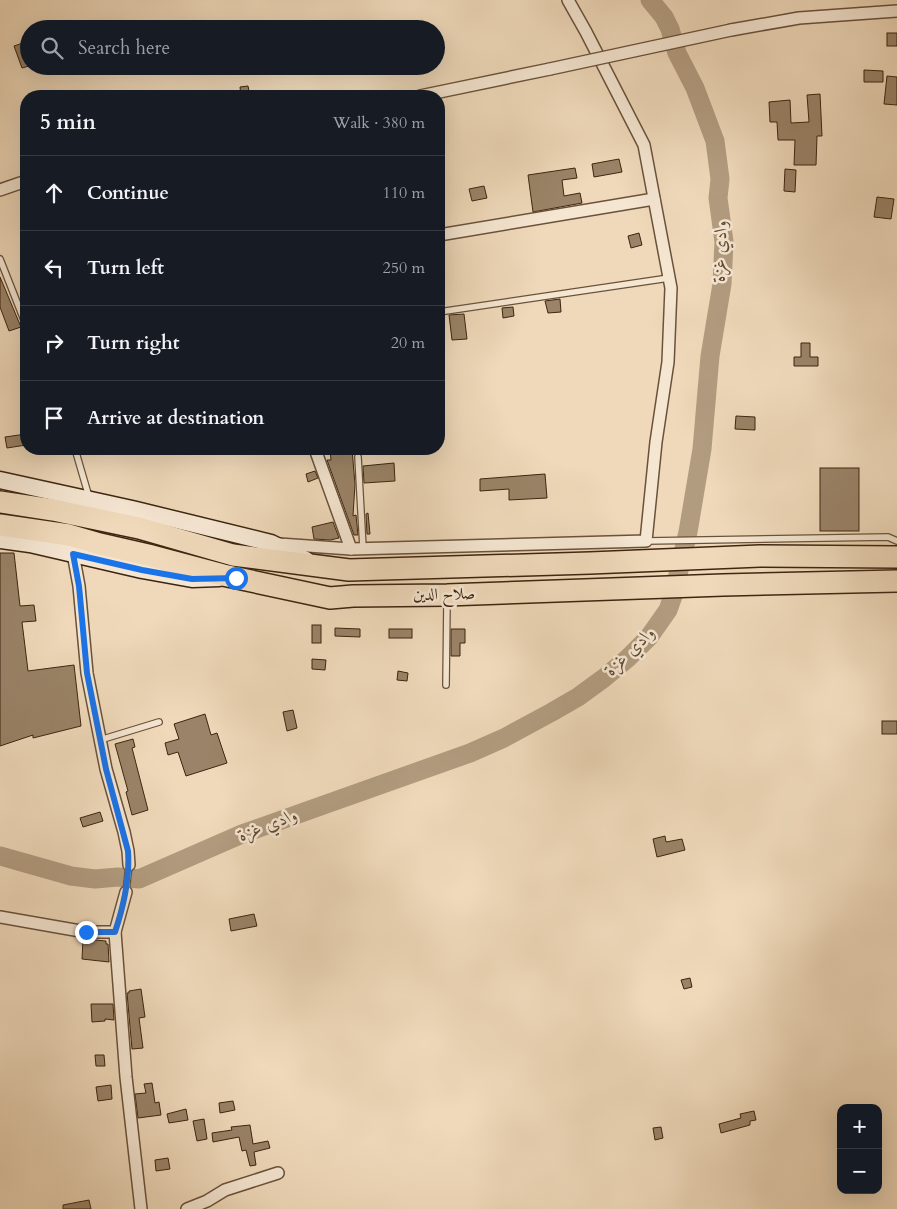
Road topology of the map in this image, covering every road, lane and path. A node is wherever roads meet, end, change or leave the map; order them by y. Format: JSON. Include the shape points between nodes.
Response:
{"nodes":[{"id":1,"x":568,"y":0,"type":"edge"},
{"id":2,"x":897,"y":11,"type":"edge"},
{"id":3,"x":445,"y":91,"type":"edge"},
{"id":4,"x":20,"y":183,"type":"edge"},
{"id":5,"x":0,"y":190,"type":"edge"},
{"id":6,"x":654,"y":199,"type":"junction"},
{"id":7,"x":445,"y":234,"type":"edge"},
{"id":8,"x":0,"y":259,"type":"edge"},
{"id":9,"x":669,"y":278,"type":"junction"},
{"id":10,"x":20,"y":310,"type":"edge"},
{"id":11,"x":445,"y":311,"type":"edge"},
{"id":12,"x":77,"y":455,"type":"edge"},
{"id":13,"x":318,"y":455,"type":"edge"},
{"id":14,"x":358,"y":457,"type":"dead end"},
{"id":15,"x":0,"y":480,"type":"edge"},
{"id":16,"x":90,"y":499,"type":"junction"},
{"id":17,"x":0,"y":502,"type":"edge"},
{"id":18,"x":0,"y":525,"type":"edge"},
{"id":19,"x":0,"y":540,"type":"edge"},
{"id":20,"x":897,"y":540,"type":"edge"},
{"id":21,"x":646,"y":541,"type":"junction"},
{"id":22,"x":71,"y":544,"type":"junction"},
{"id":23,"x":271,"y":544,"type":"junction"},
{"id":24,"x":357,"y":549,"type":"junction"},
{"id":25,"x":897,"y":558,"type":"edge"},
{"id":26,"x":317,"y":566,"type":"junction"},
{"id":27,"x":897,"y":581,"type":"edge"},
{"id":28,"x":447,"y":595,"type":"junction"},
{"id":29,"x":446,"y":685,"type":"dead end"},
{"id":30,"x":159,"y":722,"type":"dead end"},
{"id":31,"x":100,"y":740,"type":"junction"},
{"id":32,"x":129,"y":865,"type":"joint"},
{"id":33,"x":126,"y":892,"type":"joint"},
{"id":34,"x":0,"y":917,"type":"edge"},
{"id":35,"x":115,"y":932,"type":"junction"},
{"id":36,"x":278,"y":1173,"type":"dead end"},
{"id":37,"x":141,"y":1209,"type":"edge"},
{"id":38,"x":187,"y":1209,"type":"edge"}],
"edges":[{"from":1,"to":6,"type":"street","via":[[644,145]]},
{"from":2,"to":3,"type":"street","bridge":true,"via":[[799,18],[731,30]]},
{"from":4,"to":5,"type":"street"},
{"from":6,"to":7,"type":"street"},
{"from":6,"to":9,"type":"street"},
{"from":8,"to":10,"type":"lane"},
{"from":9,"to":11,"type":"lane"},
{"from":9,"to":21,"type":"street","via":[[668,362]]},
{"from":12,"to":16,"type":"lane"},
{"from":13,"to":24,"type":"street"},
{"from":14,"to":24,"type":"lane"},
{"from":15,"to":16,"type":"main road"},
{"from":16,"to":23,"type":"main road"},
{"from":17,"to":26,"type":"highway","name":"صلاح الدين","via":[[138,528],[233,556]]},
{"from":18,"to":22,"type":"highway","name":"صلاح الدين"},
{"from":19,"to":22,"type":"main road"},
{"from":20,"to":21,"type":"lane","via":[[888,537]]},
{"from":21,"to":24,"type":"street"},
{"from":22,"to":28,"type":"highway","name":"صلاح الدين","via":[[100,544],[330,598]]},
{"from":22,"to":31,"type":"street","via":[[79,586],[87,673]]},
{"from":23,"to":24,"type":"street"},
{"from":23,"to":26,"type":"main road"},
{"from":25,"to":26,"type":"highway","name":"صلاح الدين","via":[[760,556],[349,570]]},
{"from":27,"to":28,"type":"highway","name":"صلاح الدين"},
{"from":28,"to":29,"type":"lane"},
{"from":30,"to":31,"type":"lane"},
{"from":31,"to":32,"type":"street","via":[[124,832]]},
{"from":32,"to":33,"type":"lane"},
{"from":33,"to":35,"type":"street"},
{"from":34,"to":35,"type":"street","via":[[86,932]]},
{"from":35,"to":37,"type":"street","via":[[126,1077]]},
{"from":36,"to":38,"type":"street","via":[[225,1190]]}]}
